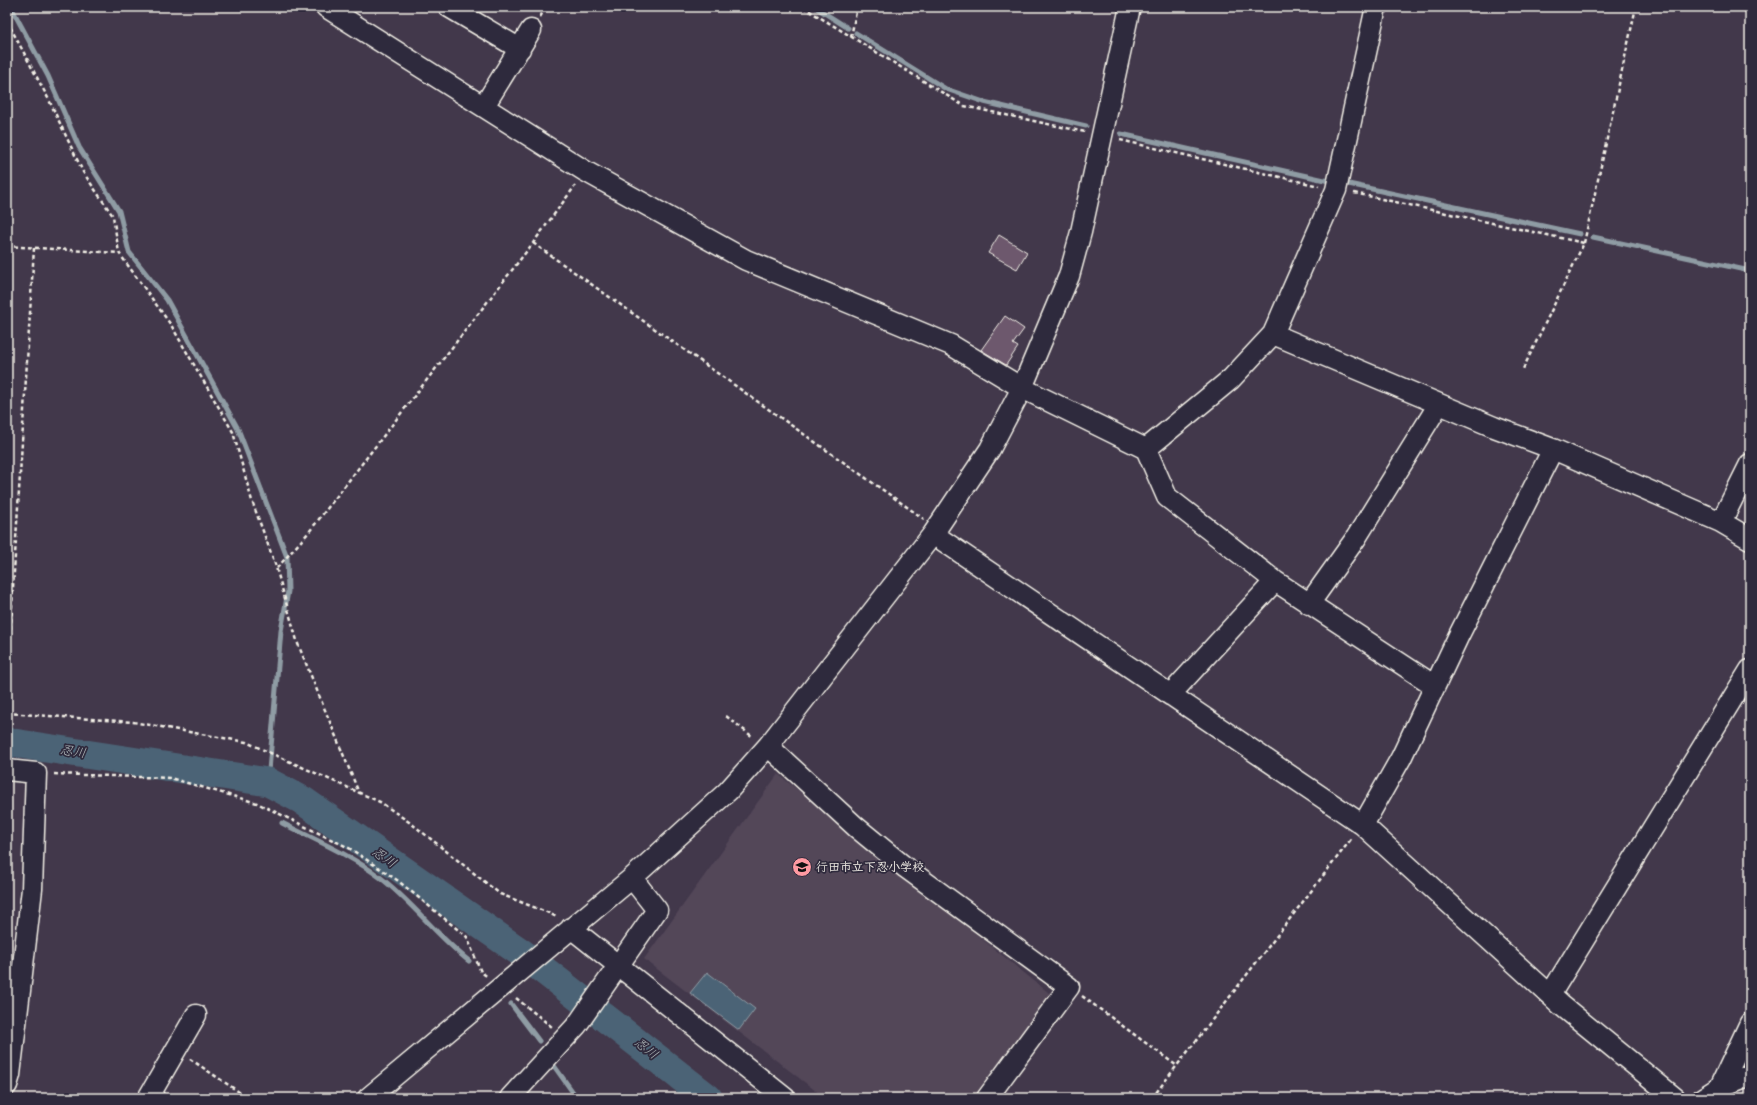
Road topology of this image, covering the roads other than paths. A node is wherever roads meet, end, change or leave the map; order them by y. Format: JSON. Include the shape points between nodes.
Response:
{"nodes":[{"id":1,"x":326,"y":7,"type":"edge"},
{"id":2,"x":449,"y":7,"type":"edge"},
{"id":3,"x":1130,"y":7,"type":"edge"},
{"id":4,"x":1376,"y":7,"type":"edge"},
{"id":5,"x":531,"y":30,"type":"dead end"},
{"id":6,"x":520,"y":49,"type":"junction"},
{"id":7,"x":484,"y":106,"type":"junction"},
{"id":8,"x":1273,"y":334,"type":"junction"},
{"id":9,"x":1022,"y":388,"type":"junction"},
{"id":10,"x":1439,"y":404,"type":"junction"},
{"id":11,"x":1146,"y":449,"type":"junction"},
{"id":12,"x":1553,"y":449,"type":"junction"},
{"id":13,"x":1750,"y":464,"type":"edge"},
{"id":14,"x":1721,"y":522,"type":"junction"},
{"id":15,"x":935,"y":531,"type":"junction"},
{"id":16,"x":1750,"y":539,"type":"edge"},
{"id":17,"x":1275,"y":582,"type":"junction"},
{"id":18,"x":1309,"y":604,"type":"junction"},
{"id":19,"x":1750,"y":670,"type":"edge"},
{"id":20,"x":1435,"y":686,"type":"junction"},
{"id":21,"x":1170,"y":695,"type":"junction"},
{"id":22,"x":762,"y":742,"type":"junction"},
{"id":23,"x":7,"y":770,"type":"edge"},
{"id":24,"x":1362,"y":825,"type":"junction"},
{"id":25,"x":632,"y":878,"type":"junction"},
{"id":26,"x":571,"y":928,"type":"junction"},
{"id":27,"x":615,"y":970,"type":"junction"},
{"id":28,"x":1550,"y":995,"type":"junction"},
{"id":29,"x":196,"y":1015,"type":"dead end"},
{"id":30,"x":1750,"y":1023,"type":"edge"},
{"id":31,"x":1750,"y":1075,"type":"edge"},
{"id":32,"x":7,"y":1085,"type":"edge"},
{"id":33,"x":1720,"y":1087,"type":"junction"},
{"id":34,"x":148,"y":1098,"type":"edge"},
{"id":35,"x":368,"y":1098,"type":"edge"},
{"id":36,"x":510,"y":1098,"type":"edge"},
{"id":37,"x":785,"y":1098,"type":"edge"},
{"id":38,"x":987,"y":1098,"type":"edge"},
{"id":39,"x":1675,"y":1098,"type":"edge"},
{"id":40,"x":1703,"y":1098,"type":"edge"}],
"edges":[{"from":1,"to":7,"type":"street"},
{"from":2,"to":6,"type":"street"},
{"from":3,"to":9,"type":"street","via":[[1082,232],[1069,276]]},
{"from":4,"to":8,"type":"street","via":[[1336,190]]},
{"from":5,"to":6,"type":"street"},
{"from":6,"to":7,"type":"street"},
{"from":7,"to":9,"type":"street","via":[[586,171],[746,260],[951,345]]},
{"from":8,"to":10,"type":"street"},
{"from":8,"to":11,"type":"street","via":[[1231,379]]},
{"from":9,"to":11,"type":"street"},
{"from":9,"to":15,"type":"street","via":[[990,449]]},
{"from":10,"to":12,"type":"street"},
{"from":10,"to":18,"type":"street","via":[[1356,538]]},
{"from":11,"to":17,"type":"street","via":[[1167,497]]},
{"from":12,"to":14,"type":"street"},
{"from":12,"to":20,"type":"street"},
{"from":13,"to":14,"type":"street"},
{"from":14,"to":16,"type":"street"},
{"from":15,"to":21,"type":"street"},
{"from":15,"to":22,"type":"street"},
{"from":17,"to":18,"type":"street"},
{"from":17,"to":21,"type":"street"},
{"from":18,"to":20,"type":"street"},
{"from":19,"to":28,"type":"street"},
{"from":20,"to":24,"type":"street","via":[[1401,758]]},
{"from":21,"to":24,"type":"street"},
{"from":22,"to":25,"type":"street","via":[[728,791]]},
{"from":22,"to":38,"type":"street","via":[[856,827],[906,868],[1069,986]]},
{"from":23,"to":32,"type":"street","via":[[36,773],[32,889]]},
{"from":24,"to":28,"type":"street"},
{"from":25,"to":26,"type":"street"},
{"from":25,"to":27,"type":"street","via":[[657,910]]},
{"from":26,"to":27,"type":"street"},
{"from":26,"to":35,"type":"street"},
{"from":27,"to":36,"type":"street","via":[[577,1025]]},
{"from":27,"to":37,"type":"street"},
{"from":28,"to":39,"type":"street"},
{"from":29,"to":34,"type":"street"},
{"from":30,"to":33,"type":"street"},
{"from":31,"to":33,"type":"street"},
{"from":33,"to":40,"type":"street"}]}
